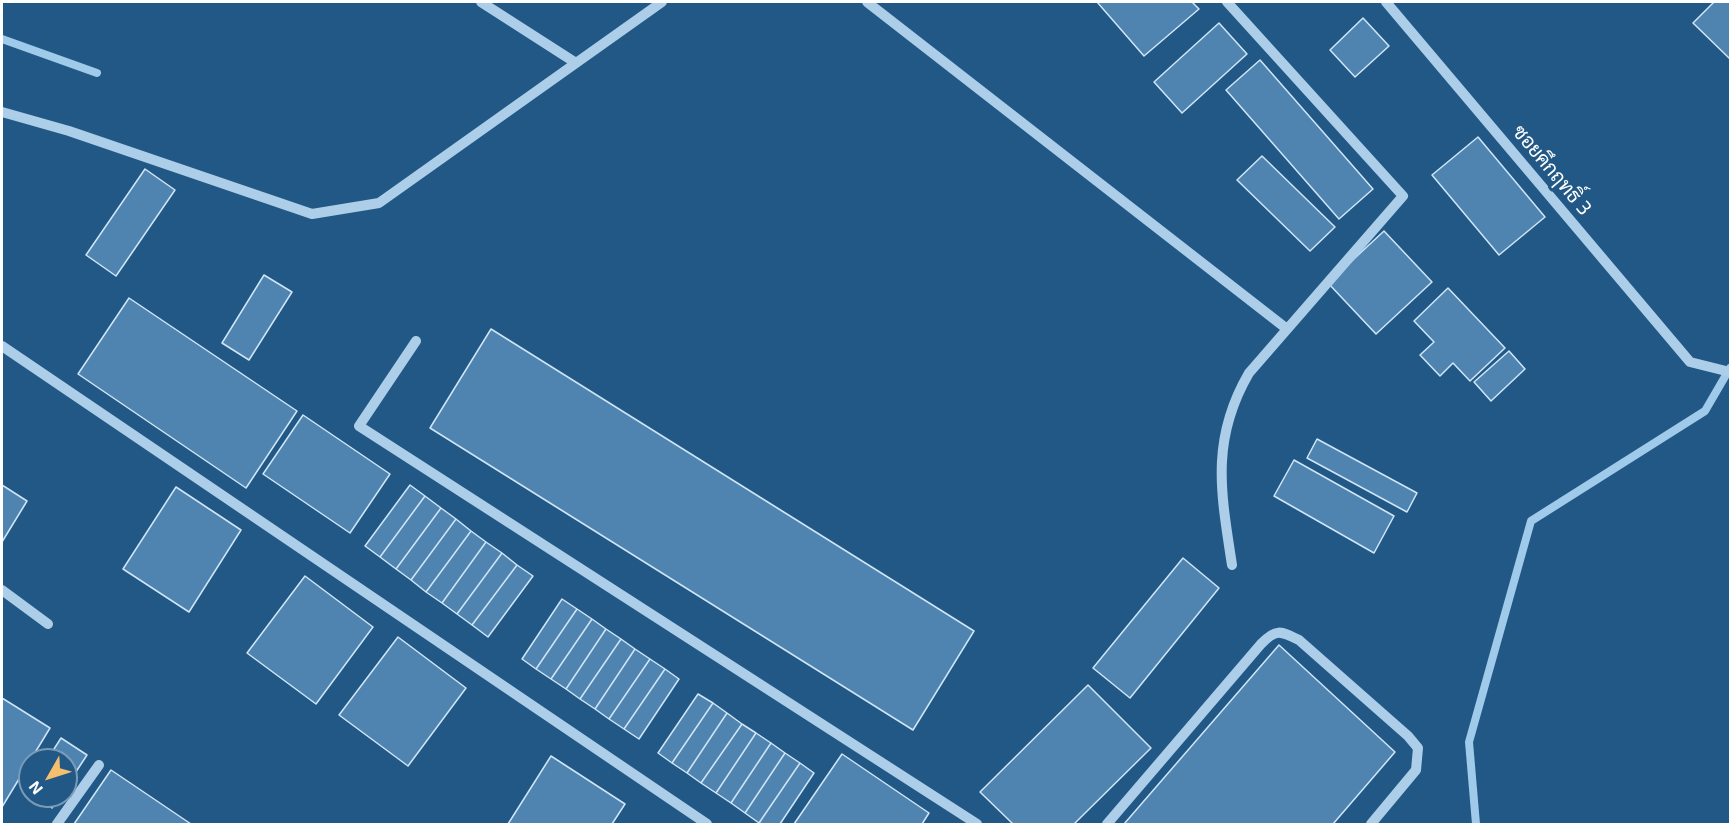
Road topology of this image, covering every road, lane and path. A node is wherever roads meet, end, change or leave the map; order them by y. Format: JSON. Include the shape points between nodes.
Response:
{"nodes":[{"id":1,"x":481,"y":2,"type":"edge"},
{"id":2,"x":662,"y":2,"type":"edge"},
{"id":3,"x":867,"y":2,"type":"edge"},
{"id":4,"x":1227,"y":2,"type":"edge"},
{"id":5,"x":1386,"y":2,"type":"edge"},
{"id":6,"x":576,"y":63,"type":"junction"},
{"id":7,"x":2,"y":112,"type":"edge"},
{"id":8,"x":1287,"y":329,"type":"junction"},
{"id":9,"x":416,"y":341,"type":"dead end"},
{"id":10,"x":2,"y":346,"type":"edge"},
{"id":11,"x":1731,"y":372,"type":"edge"},
{"id":12,"x":1232,"y":565,"type":"dead end"},
{"id":13,"x":2,"y":590,"type":"edge"},
{"id":14,"x":48,"y":624,"type":"dead end"},
{"id":15,"x":99,"y":765,"type":"dead end"},
{"id":16,"x":57,"y":825,"type":"edge"},
{"id":17,"x":706,"y":825,"type":"edge"},
{"id":18,"x":977,"y":825,"type":"edge"},
{"id":19,"x":1107,"y":825,"type":"edge"},
{"id":20,"x":1371,"y":825,"type":"edge"}],
"edges":[{"from":1,"to":6,"type":"street"},
{"from":2,"to":6,"type":"street"},
{"from":3,"to":8,"type":"street"},
{"from":4,"to":8,"type":"street","via":[[1402,196]]},
{"from":5,"to":11,"type":"street","name":"ซอยคึกฤทธิ์ 3","via":[[1690,362]]},
{"from":6,"to":7,"type":"street","via":[[379,203],[312,214]]},
{"from":8,"to":12,"type":"street","via":[[1249,373],[1226,423],[1221,477]]},
{"from":9,"to":18,"type":"street","via":[[359,426]]},
{"from":10,"to":17,"type":"street"},
{"from":13,"to":14,"type":"street"},
{"from":15,"to":16,"type":"street"},
{"from":19,"to":20,"type":"street","via":[[1261,644],[1271,634],[1283,631],[1299,640],[1418,748],[1416,770]]}]}
